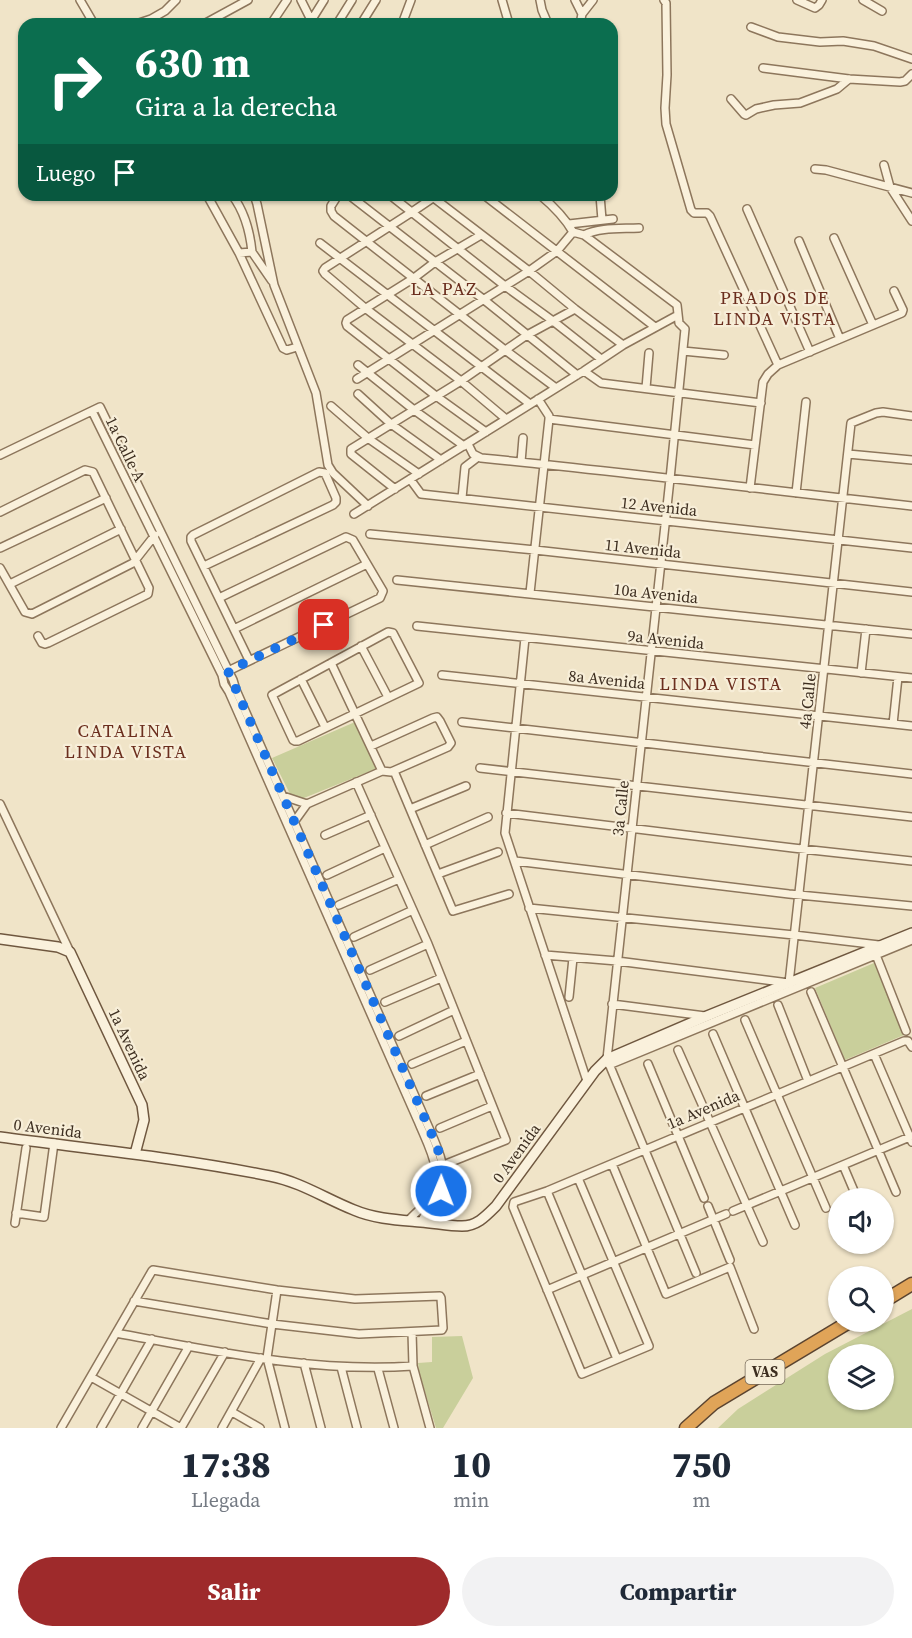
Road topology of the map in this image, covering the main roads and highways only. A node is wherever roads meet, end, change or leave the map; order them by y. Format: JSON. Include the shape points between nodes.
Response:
{"nodes":[{"id":1,"x":912,"y":1278,"type":"edge"},
{"id":2,"x":912,"y":1284,"type":"edge"},
{"id":3,"x":894,"y":1288,"type":"edge"},
{"id":4,"x":894,"y":1294,"type":"edge"},
{"id":5,"x":828,"y":1327,"type":"edge"},
{"id":6,"x":832,"y":1332,"type":"edge"},
{"id":7,"x":678,"y":1428,"type":"edge"},
{"id":8,"x":686,"y":1428,"type":"edge"}],
"edges":[{"from":1,"to":3,"type":"highway"},
{"from":2,"to":4,"type":"highway"},
{"from":5,"to":7,"type":"highway","number":"VAS","via":[[710,1401]]},
{"from":6,"to":8,"type":"highway","number":"VAS","via":[[714,1403]]}]}
